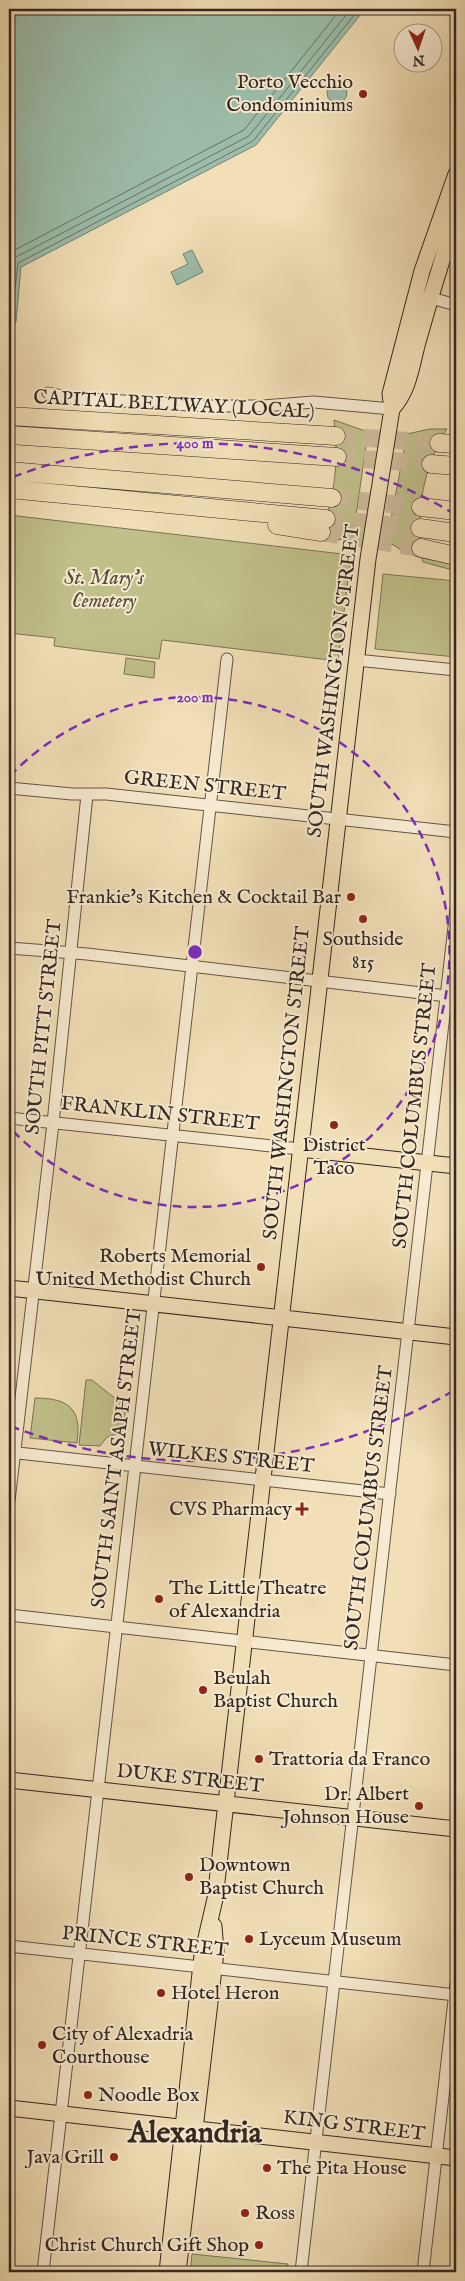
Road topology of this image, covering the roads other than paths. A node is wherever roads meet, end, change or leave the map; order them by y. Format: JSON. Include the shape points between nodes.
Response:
{"nodes":[{"id":1,"x":456,"y":174,"type":"edge"},
{"id":2,"x":452,"y":197,"type":"edge"},
{"id":3,"x":456,"y":217,"type":"edge"},
{"id":4,"x":431,"y":298,"type":"junction"},
{"id":5,"x":456,"y":305,"type":"edge"},
{"id":6,"x":48,"y":393,"type":"dead end"},
{"id":7,"x":392,"y":409,"type":"junction"},
{"id":8,"x":9,"y":416,"type":"edge"},
{"id":9,"x":9,"y":435,"type":"edge"},
{"id":10,"x":336,"y":436,"type":"tunnel mouth"},
{"id":11,"x":337,"y":457,"type":"tunnel mouth"},
{"id":12,"x":431,"y":464,"type":"tunnel mouth"},
{"id":13,"x":456,"y":466,"type":"edge"},
{"id":14,"x":9,"y":471,"type":"edge"},
{"id":15,"x":9,"y":489,"type":"edge"},
{"id":16,"x":332,"y":498,"type":"tunnel mouth"},
{"id":17,"x":420,"y":507,"type":"tunnel mouth"},
{"id":18,"x":456,"y":511,"type":"edge"},
{"id":19,"x":323,"y":525,"type":"tunnel mouth"},
{"id":20,"x":420,"y":528,"type":"tunnel mouth"},
{"id":21,"x":456,"y":533,"type":"edge"},
{"id":22,"x":421,"y":548,"type":"tunnel mouth"},
{"id":23,"x":456,"y":556,"type":"edge"},
{"id":24,"x":227,"y":659,"type":"dead end"},
{"id":25,"x":356,"y":660,"type":"junction"},
{"id":26,"x":456,"y":670,"type":"edge"},
{"id":27,"x":9,"y":788,"type":"edge"},
{"id":28,"x":87,"y":795,"type":"junction"},
{"id":29,"x":210,"y":806,"type":"junction"},
{"id":30,"x":337,"y":819,"type":"junction"},
{"id":31,"x":456,"y":832,"type":"edge"},
{"id":32,"x":456,"y":909,"type":"edge"},
{"id":33,"x":9,"y":948,"type":"edge"},
{"id":34,"x":70,"y":952,"type":"junction"},
{"id":35,"x":193,"y":966,"type":"junction"},
{"id":36,"x":319,"y":981,"type":"junction"},
{"id":37,"x":451,"y":996,"type":"edge"},
{"id":38,"x":9,"y":1118,"type":"edge"},
{"id":39,"x":53,"y":1123,"type":"junction"},
{"id":40,"x":172,"y":1136,"type":"junction"},
{"id":41,"x":300,"y":1149,"type":"junction"},
{"id":42,"x":428,"y":1163,"type":"junction"},
{"id":43,"x":456,"y":1166,"type":"edge"},
{"id":44,"x":9,"y":1288,"type":"edge"},
{"id":45,"x":33,"y":1291,"type":"junction"},
{"id":46,"x":153,"y":1303,"type":"junction"},
{"id":47,"x":280,"y":1318,"type":"junction"},
{"id":48,"x":409,"y":1332,"type":"junction"},
{"id":49,"x":456,"y":1337,"type":"edge"},
{"id":50,"x":12,"y":1453,"type":"edge"},
{"id":51,"x":135,"y":1466,"type":"junction"},
{"id":52,"x":262,"y":1480,"type":"junction"},
{"id":53,"x":390,"y":1494,"type":"junction"},
{"id":54,"x":9,"y":1501,"type":"edge"},
{"id":55,"x":9,"y":1615,"type":"edge"},
{"id":56,"x":116,"y":1627,"type":"junction"},
{"id":57,"x":245,"y":1640,"type":"junction"},
{"id":58,"x":371,"y":1656,"type":"junction"},
{"id":59,"x":456,"y":1665,"type":"edge"},
{"id":60,"x":9,"y":1780,"type":"edge"},
{"id":61,"x":98,"y":1789,"type":"junction"},
{"id":62,"x":226,"y":1804,"type":"junction"},
{"id":63,"x":353,"y":1817,"type":"junction"},
{"id":64,"x":456,"y":1829,"type":"edge"},
{"id":65,"x":9,"y":1946,"type":"edge"},
{"id":66,"x":80,"y":1954,"type":"junction"},
{"id":67,"x":208,"y":1968,"type":"junction"},
{"id":68,"x":334,"y":1982,"type":"junction"},
{"id":69,"x":456,"y":1983,"type":"edge"},
{"id":70,"x":456,"y":1995,"type":"edge"},
{"id":71,"x":9,"y":2108,"type":"edge"},
{"id":72,"x":61,"y":2114,"type":"junction"},
{"id":73,"x":189,"y":2127,"type":"junction"},
{"id":74,"x":317,"y":2142,"type":"junction"},
{"id":75,"x":437,"y":2156,"type":"junction"},
{"id":76,"x":456,"y":2158,"type":"edge"},
{"id":77,"x":43,"y":2272,"type":"edge"},
{"id":78,"x":167,"y":2272,"type":"edge"},
{"id":79,"x":178,"y":2272,"type":"edge"},
{"id":80,"x":301,"y":2272,"type":"edge"},
{"id":81,"x":423,"y":2272,"type":"edge"}],
"edges":[{"from":1,"to":2,"type":"main road","name":"SOUTH WASHINGTON STREET"},
{"from":2,"to":7,"type":"main road","name":"SOUTH WASHINGTON STREET","via":[[422,271],[390,394]]},
{"from":3,"to":4,"type":"main road","name":"SOUTH WASHINGTON STREET"},
{"from":4,"to":5,"type":"street"},
{"from":4,"to":7,"type":"main road","name":"SOUTH WASHINGTON STREET","via":[[402,399]]},
{"from":6,"to":7,"type":"street","via":[[73,398],[206,406],[314,402]]},
{"from":7,"to":25,"type":"main road","name":"SOUTH WASHINGTON STREET"},
{"from":8,"to":10,"type":"highway","name":"CAPITAL BELTWAY (LOCAL)"},
{"from":9,"to":11,"type":"highway"},
{"from":12,"to":13,"type":"highway"},
{"from":14,"to":16,"type":"highway"},
{"from":15,"to":19,"type":"highway","via":[[148,502]]},
{"from":17,"to":18,"type":"highway"},
{"from":20,"to":21,"type":"highway"},
{"from":22,"to":23,"type":"highway"},
{"from":24,"to":29,"type":"street","name":"SOUTH SAINT ASAPH STREET"},
{"from":25,"to":26,"type":"street"},
{"from":25,"to":30,"type":"main road","name":"SOUTH WASHINGTON STREET"},
{"from":27,"to":28,"type":"street","name":"GREEN STREET"},
{"from":28,"to":29,"type":"street","name":"GREEN STREET","via":[[106,794]]},
{"from":28,"to":34,"type":"street","name":"SOUTH PITT STREET"},
{"from":29,"to":30,"type":"street","name":"GREEN STREET"},
{"from":29,"to":35,"type":"street","name":"SOUTH SAINT ASAPH STREET"},
{"from":30,"to":31,"type":"street","name":"GREEN STREET"},
{"from":30,"to":36,"type":"main road","name":"SOUTH WASHINGTON STREET"},
{"from":32,"to":37,"type":"street","name":"SOUTH COLUMBUS STREET"},
{"from":33,"to":34,"type":"street"},
{"from":34,"to":35,"type":"street"},
{"from":34,"to":39,"type":"street","name":"SOUTH PITT STREET"},
{"from":35,"to":36,"type":"street"},
{"from":35,"to":40,"type":"street","name":"SOUTH SAINT ASAPH STREET"},
{"from":36,"to":37,"type":"street"},
{"from":36,"to":41,"type":"main road","name":"SOUTH WASHINGTON STREET"},
{"from":37,"to":42,"type":"street","name":"SOUTH COLUMBUS STREET"},
{"from":38,"to":39,"type":"street","name":"FRANKLIN STREET"},
{"from":39,"to":40,"type":"street","name":"FRANKLIN STREET"},
{"from":39,"to":45,"type":"street","name":"SOUTH PITT STREET"},
{"from":40,"to":41,"type":"street","name":"FRANKLIN STREET"},
{"from":40,"to":46,"type":"street","name":"SOUTH SAINT ASAPH STREET"},
{"from":41,"to":42,"type":"main road","name":"FRANKLIN STREET"},
{"from":41,"to":47,"type":"main road","name":"SOUTH WASHINGTON STREET"},
{"from":42,"to":43,"type":"main road","name":"FRANKLIN STREET"},
{"from":42,"to":48,"type":"street","name":"SOUTH COLUMBUS STREET"},
{"from":44,"to":45,"type":"main road"},
{"from":45,"to":46,"type":"main road"},
{"from":45,"to":50,"type":"street","name":"SOUTH PITT STREET"},
{"from":46,"to":47,"type":"main road"},
{"from":46,"to":51,"type":"street","name":"SOUTH SAINT ASAPH STREET"},
{"from":47,"to":48,"type":"main road"},
{"from":47,"to":52,"type":"main road","name":"SOUTH WASHINGTON STREET"},
{"from":48,"to":49,"type":"main road"},
{"from":48,"to":53,"type":"street","name":"SOUTH COLUMBUS STREET"},
{"from":50,"to":51,"type":"street","name":"WILKES STREET"},
{"from":50,"to":54,"type":"street","name":"SOUTH PITT STREET"},
{"from":51,"to":52,"type":"street","name":"WILKES STREET"},
{"from":51,"to":56,"type":"street","name":"SOUTH SAINT ASAPH STREET"},
{"from":52,"to":53,"type":"street","name":"WILKES STREET"},
{"from":52,"to":57,"type":"main road","name":"SOUTH WASHINGTON STREET"},
{"from":53,"to":58,"type":"street","name":"SOUTH COLUMBUS STREET"},
{"from":55,"to":56,"type":"street"},
{"from":56,"to":57,"type":"street"},
{"from":56,"to":61,"type":"street","name":"SOUTH SAINT ASAPH STREET"},
{"from":57,"to":58,"type":"street"},
{"from":57,"to":62,"type":"main road","name":"SOUTH WASHINGTON STREET"},
{"from":58,"to":59,"type":"street"},
{"from":58,"to":63,"type":"street","name":"SOUTH COLUMBUS STREET"},
{"from":60,"to":61,"type":"main road","name":"DUKE STREET"},
{"from":61,"to":62,"type":"main road","name":"DUKE STREET"},
{"from":61,"to":66,"type":"street","name":"SOUTH SAINT ASAPH STREET"},
{"from":62,"to":63,"type":"main road","name":"DUKE STREET"},
{"from":62,"to":67,"type":"main road","name":"SOUTH WASHINGTON STREET","via":[[213,1912],[216,1952]]},
{"from":63,"to":64,"type":"main road","name":"DUKE STREET"},
{"from":63,"to":68,"type":"street","name":"SOUTH COLUMBUS STREET"},
{"from":65,"to":66,"type":"street","name":"PRINCE STREET"},
{"from":66,"to":67,"type":"street","name":"PRINCE STREET"},
{"from":66,"to":72,"type":"street","name":"SOUTH SAINT ASAPH STREET"},
{"from":67,"to":68,"type":"street","name":"PRINCE STREET"},
{"from":67,"to":73,"type":"main road","name":"SOUTH WASHINGTON STREET"},
{"from":68,"to":70,"type":"street","name":"PRINCE STREET"},
{"from":68,"to":74,"type":"street","name":"SOUTH COLUMBUS STREET"},
{"from":69,"to":70,"type":"street"},
{"from":70,"to":75,"type":"street"},
{"from":71,"to":72,"type":"main road","name":"KING STREET"},
{"from":72,"to":73,"type":"main road","name":"KING STREET"},
{"from":72,"to":77,"type":"street","name":"SOUTH SAINT ASAPH STREET"},
{"from":73,"to":74,"type":"main road","name":"KING STREET"},
{"from":73,"to":78,"type":"main road"},
{"from":73,"to":79,"type":"main road"},
{"from":74,"to":75,"type":"main road","name":"KING STREET"},
{"from":74,"to":80,"type":"street","name":"SOUTH COLUMBUS STREET"},
{"from":75,"to":76,"type":"main road","name":"KING STREET"},
{"from":75,"to":81,"type":"street"}]}
